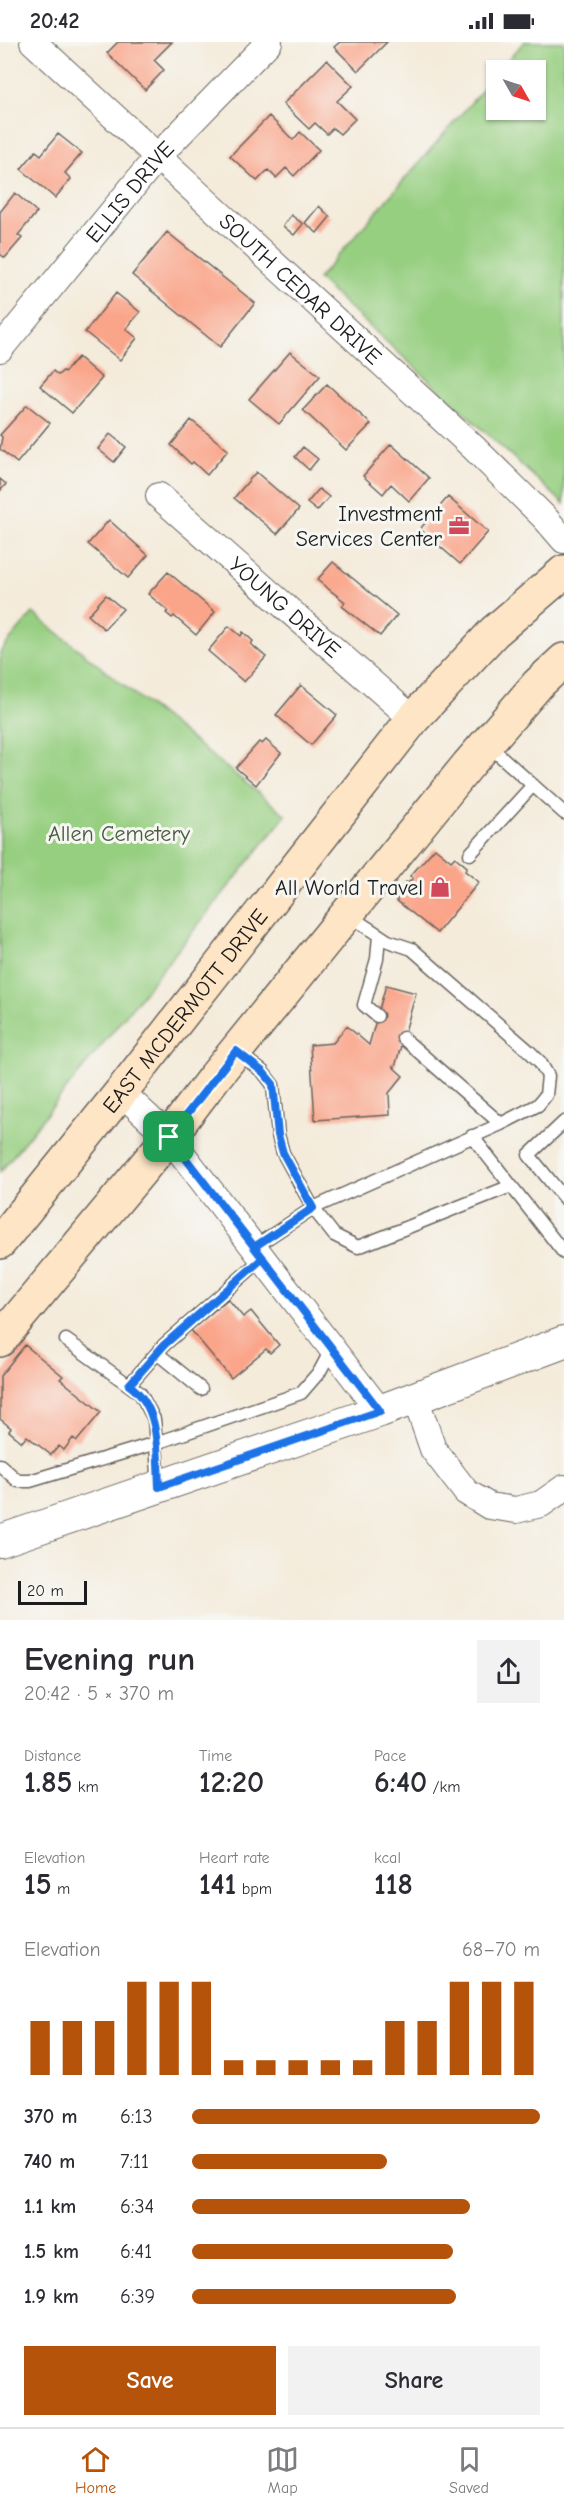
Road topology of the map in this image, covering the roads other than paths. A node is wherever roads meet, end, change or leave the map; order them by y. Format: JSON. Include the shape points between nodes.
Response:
{"nodes":[{"id":1,"x":33,"y":42,"type":"edge"},
{"id":2,"x":269,"y":42,"type":"edge"},
{"id":3,"x":158,"y":156,"type":"junction"},
{"id":4,"x":0,"y":349,"type":"edge"},
{"id":5,"x":159,"y":496,"type":"dead end"},
{"id":6,"x":564,"y":540,"type":"edge"},
{"id":7,"x":564,"y":572,"type":"edge"},
{"id":8,"x":564,"y":660,"type":"edge"},
{"id":9,"x":413,"y":719,"type":"junction"},
{"id":10,"x":486,"y":744,"type":"junction"},
{"id":11,"x":534,"y":785,"type":"junction"},
{"id":12,"x":564,"y":813,"type":"edge"},
{"id":13,"x":470,"y":854,"type":"dead end"},
{"id":14,"x":346,"y":915,"type":"junction"},
{"id":15,"x":379,"y":935,"type":"junction"},
{"id":16,"x":377,"y":1016,"type":"dead end"},
{"id":17,"x":403,"y":1038,"type":"dead end"},
{"id":18,"x":236,"y":1051,"type":"junction"},
{"id":19,"x":121,"y":1092,"type":"junction"},
{"id":20,"x":564,"y":1122,"type":"edge"},
{"id":21,"x":501,"y":1124,"type":"junction"},
{"id":22,"x":169,"y":1137,"type":"junction"},
{"id":23,"x":472,"y":1137,"type":"junction"},
{"id":24,"x":511,"y":1186,"type":"junction"},
{"id":25,"x":561,"y":1190,"type":"edge"},
{"id":26,"x":313,"y":1208,"type":"junction"},
{"id":27,"x":0,"y":1242,"type":"edge"},
{"id":28,"x":258,"y":1253,"type":"junction"},
{"id":29,"x":564,"y":1253,"type":"edge"},
{"id":30,"x":0,"y":1340,"type":"edge"},
{"id":31,"x":66,"y":1340,"type":"dead end"},
{"id":32,"x":564,"y":1342,"type":"edge"},
{"id":33,"x":332,"y":1348,"type":"junction"},
{"id":34,"x":157,"y":1353,"type":"junction"},
{"id":35,"x":129,"y":1385,"type":"junction"},
{"id":36,"x":201,"y":1389,"type":"dead end"},
{"id":37,"x":415,"y":1397,"type":"junction"},
{"id":38,"x":380,"y":1411,"type":"junction"},
{"id":39,"x":156,"y":1443,"type":"junction"},
{"id":40,"x":0,"y":1465,"type":"edge"},
{"id":41,"x":159,"y":1487,"type":"junction"},
{"id":42,"x":564,"y":1488,"type":"edge"},
{"id":43,"x":0,"y":1541,"type":"edge"}],
"edges":[{"from":1,"to":3,"type":"street","name":"SOUTH CEDAR DRIVE"},
{"from":2,"to":3,"type":"street","name":"ELLIS DRIVE"},
{"from":3,"to":4,"type":"street","name":"ELLIS DRIVE"},
{"from":3,"to":6,"type":"street","name":"SOUTH CEDAR DRIVE","via":[[474,448]]},
{"from":5,"to":9,"type":"street","name":"YOUNG DRIVE"},
{"from":7,"to":9,"type":"main road","name":"EAST MCDERMOTT DRIVE","via":[[494,632]]},
{"from":8,"to":10,"type":"main road"},
{"from":9,"to":19,"type":"main road","name":"EAST MCDERMOTT DRIVE"},
{"from":10,"to":11,"type":"lane"},
{"from":10,"to":14,"type":"main road"},
{"from":11,"to":12,"type":"lane"},
{"from":11,"to":13,"type":"lane"},
{"from":14,"to":15,"type":"lane"},
{"from":14,"to":18,"type":"main road"},
{"from":15,"to":16,"type":"lane","via":[[364,1005]]},
{"from":15,"to":21,"type":"lane","via":[[412,949],[540,1062],[548,1076],[546,1095],[538,1105]]},
{"from":17,"to":21,"type":"lane"},
{"from":18,"to":22,"type":"main road"},
{"from":18,"to":26,"type":"lane","via":[[273,1084],[283,1153]]},
{"from":19,"to":22,"type":"street"},
{"from":19,"to":27,"type":"main road","name":"EAST MCDERMOTT DRIVE"},
{"from":20,"to":25,"type":"lane","via":[[529,1155]]},
{"from":21,"to":23,"type":"lane"},
{"from":22,"to":28,"type":"street"},
{"from":22,"to":30,"type":"main road"},
{"from":23,"to":24,"type":"lane"},
{"from":23,"to":26,"type":"lane"},
{"from":24,"to":26,"type":"lane","via":[[358,1247],[334,1235]]},
{"from":24,"to":29,"type":"lane"},
{"from":26,"to":28,"type":"lane"},
{"from":28,"to":33,"type":"street"},
{"from":28,"to":34,"type":"lane"},
{"from":31,"to":35,"type":"lane"},
{"from":32,"to":37,"type":"street"},
{"from":33,"to":38,"type":"street"},
{"from":33,"to":39,"type":"lane","via":[[320,1371],[301,1393]]},
{"from":34,"to":35,"type":"lane"},
{"from":34,"to":36,"type":"lane"},
{"from":35,"to":39,"type":"lane","via":[[141,1393],[154,1419]]},
{"from":37,"to":38,"type":"street"},
{"from":37,"to":42,"type":"street","via":[[433,1449],[466,1492],[489,1506],[516,1510],[541,1504]]},
{"from":38,"to":41,"type":"street"},
{"from":39,"to":40,"type":"lane","via":[[30,1481],[18,1480]]},
{"from":39,"to":41,"type":"lane"},
{"from":41,"to":43,"type":"street"}]}
